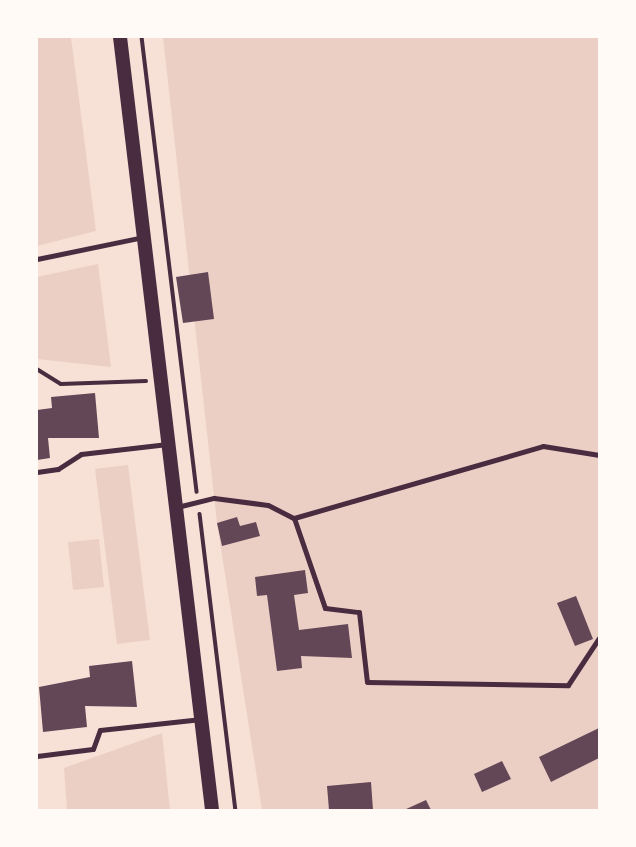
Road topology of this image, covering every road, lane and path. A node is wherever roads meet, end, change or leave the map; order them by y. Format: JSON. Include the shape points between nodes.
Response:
{"nodes":[{"id":1,"x":120,"y":37,"type":"edge"},
{"id":2,"x":142,"y":37,"type":"edge"},
{"id":3,"x":144,"y":236,"type":"junction"},
{"id":4,"x":37,"y":260,"type":"edge"},
{"id":5,"x":37,"y":369,"type":"edge"},
{"id":6,"x":146,"y":381,"type":"dead end"},
{"id":7,"x":170,"y":444,"type":"junction"},
{"id":8,"x":599,"y":455,"type":"edge"},
{"id":9,"x":37,"y":472,"type":"edge"},
{"id":10,"x":198,"y":502,"type":"junction"},
{"id":11,"x":177,"y":507,"type":"junction"},
{"id":12,"x":294,"y":518,"type":"junction"},
{"id":13,"x":599,"y":638,"type":"edge"},
{"id":14,"x":202,"y":719,"type":"junction"},
{"id":15,"x":37,"y":756,"type":"edge"},
{"id":16,"x":212,"y":810,"type":"edge"},
{"id":17,"x":236,"y":810,"type":"edge"}],
"edges":[{"from":1,"to":3,"type":"main road"},
{"from":2,"to":10,"type":"path"},
{"from":3,"to":4,"type":"lane"},
{"from":3,"to":7,"type":"main road"},
{"from":5,"to":6,"type":"path","via":[[61,384]]},
{"from":7,"to":9,"type":"lane","via":[[81,454],[58,469]]},
{"from":7,"to":11,"type":"main road"},
{"from":8,"to":12,"type":"lane","via":[[542,446]]},
{"from":10,"to":11,"type":"lane"},
{"from":10,"to":12,"type":"lane","via":[[268,505]]},
{"from":10,"to":17,"type":"path"},
{"from":11,"to":14,"type":"main road"},
{"from":12,"to":13,"type":"lane","via":[[325,608],[359,612],[367,682],[568,685]]},
{"from":14,"to":15,"type":"lane","via":[[100,730],[93,749]]},
{"from":14,"to":16,"type":"main road"}]}
